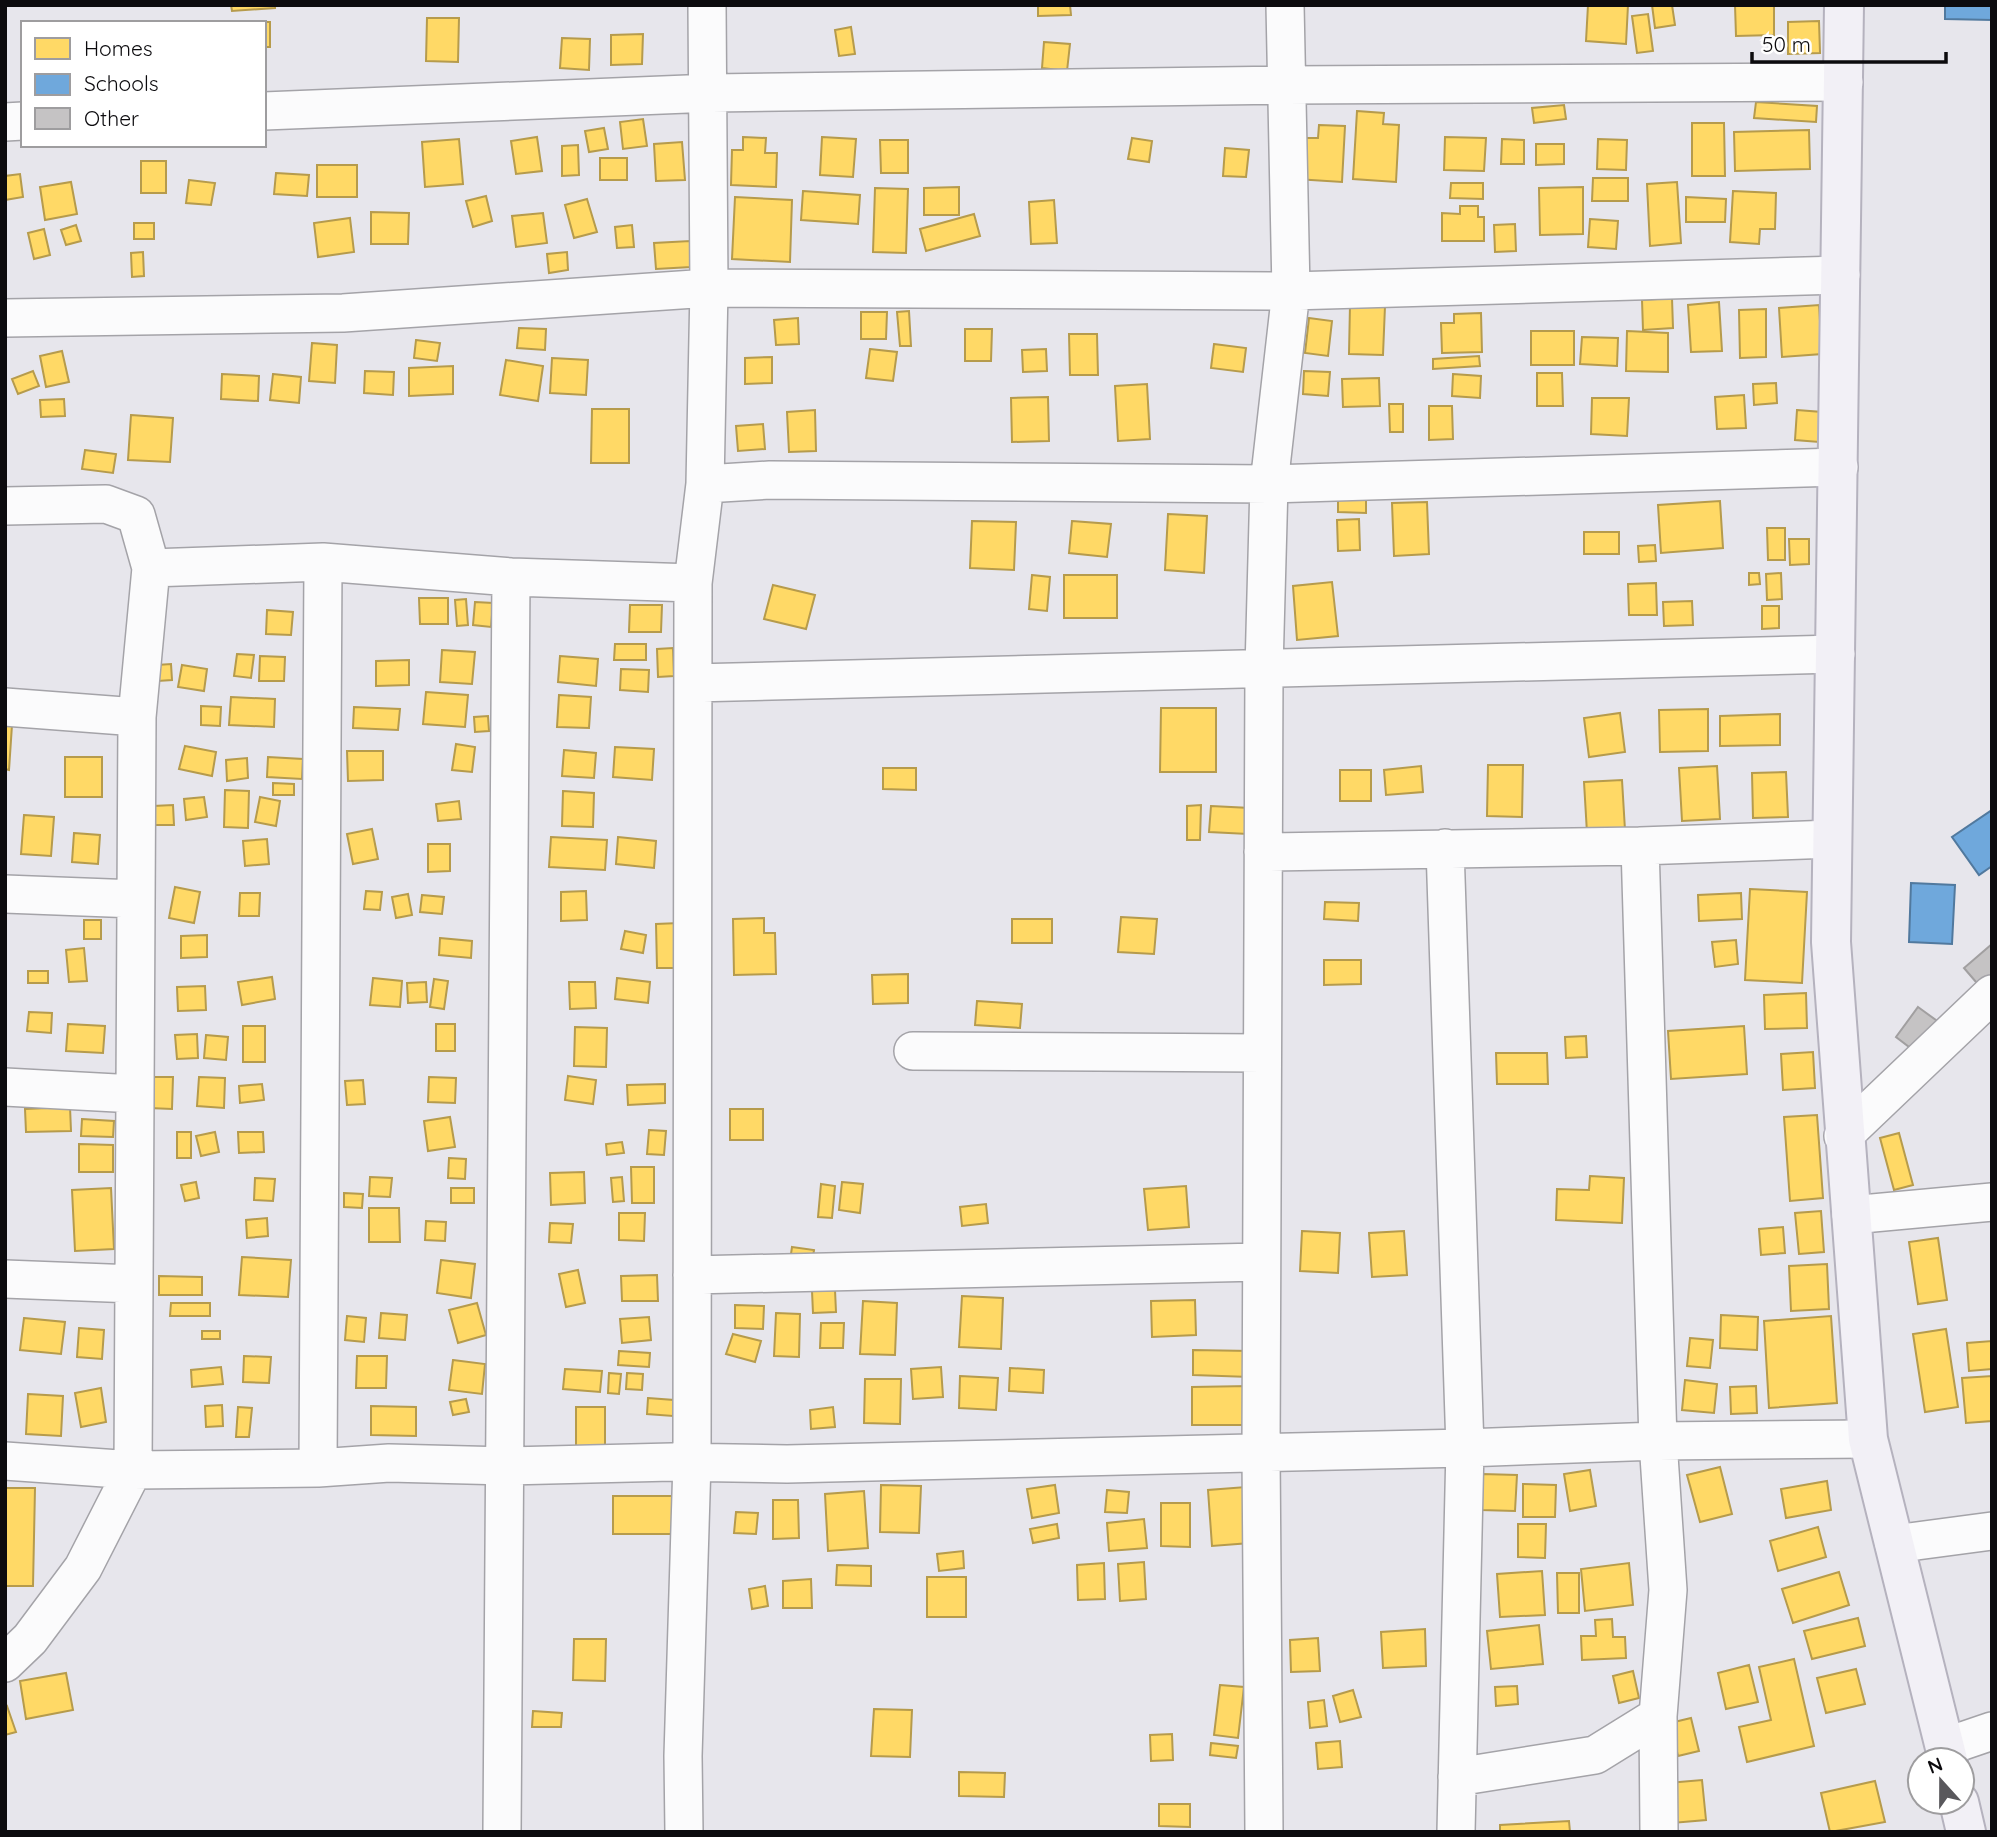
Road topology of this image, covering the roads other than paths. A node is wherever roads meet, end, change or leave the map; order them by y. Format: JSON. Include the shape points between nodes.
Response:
{"nodes":[{"id":1,"x":707,"y":5,"type":"edge"},
{"id":2,"x":1285,"y":5,"type":"edge"},
{"id":3,"x":1844,"y":5,"type":"edge"},
{"id":4,"x":1844,"y":82,"type":"junction"},
{"id":5,"x":1286,"y":85,"type":"junction"},
{"id":6,"x":705,"y":94,"type":"junction"},
{"id":7,"x":266,"y":111,"type":"edge"},
{"id":8,"x":1841,"y":275,"type":"junction"},
{"id":9,"x":709,"y":288,"type":"junction"},
{"id":10,"x":1291,"y":291,"type":"junction"},
{"id":11,"x":5,"y":318,"type":"edge"},
{"id":12,"x":1839,"y":467,"type":"junction"},
{"id":13,"x":705,"y":484,"type":"junction"},
{"id":14,"x":1269,"y":484,"type":"junction"},
{"id":15,"x":5,"y":506,"type":"edge"},
{"id":16,"x":323,"y":562,"type":"junction"},
{"id":17,"x":151,"y":568,"type":"junction"},
{"id":18,"x":511,"y":577,"type":"junction"},
{"id":19,"x":693,"y":583,"type":"junction"},
{"id":20,"x":1836,"y":654,"type":"junction"},
{"id":21,"x":1264,"y":669,"type":"junction"},
{"id":22,"x":693,"y":683,"type":"junction"},
{"id":23,"x":5,"y":707,"type":"edge"},
{"id":24,"x":137,"y":717,"type":"junction"},
{"id":25,"x":1832,"y":839,"type":"junction"},
{"id":26,"x":1640,"y":846,"type":"junction"},
{"id":27,"x":1445,"y":848,"type":"junction"},
{"id":28,"x":1263,"y":852,"type":"junction"},
{"id":29,"x":5,"y":894,"type":"edge"},
{"id":30,"x":136,"y":899,"type":"junction"},
{"id":31,"x":1992,"y":994,"type":"edge"},
{"id":32,"x":913,"y":1051,"type":"dead end"},
{"id":33,"x":1262,"y":1053,"type":"junction"},
{"id":34,"x":5,"y":1087,"type":"edge"},
{"id":35,"x":135,"y":1094,"type":"junction"},
{"id":36,"x":1843,"y":1136,"type":"junction"},
{"id":37,"x":1992,"y":1202,"type":"edge"},
{"id":38,"x":1851,"y":1214,"type":"junction"},
{"id":39,"x":1261,"y":1262,"type":"junction"},
{"id":40,"x":692,"y":1275,"type":"junction"},
{"id":41,"x":5,"y":1279,"type":"edge"},
{"id":42,"x":134,"y":1284,"type":"junction"},
{"id":43,"x":1868,"y":1439,"type":"junction"},
{"id":44,"x":1658,"y":1441,"type":"junction"},
{"id":45,"x":1465,"y":1448,"type":"junction"},
{"id":46,"x":1261,"y":1453,"type":"junction"},
{"id":47,"x":5,"y":1461,"type":"edge"},
{"id":48,"x":692,"y":1462,"type":"junction"},
{"id":49,"x":507,"y":1466,"type":"junction"},
{"id":50,"x":318,"y":1468,"type":"junction"},
{"id":51,"x":133,"y":1470,"type":"junction"},
{"id":52,"x":1992,"y":1531,"type":"edge"},
{"id":53,"x":1894,"y":1544,"type":"junction"},
{"id":54,"x":5,"y":1663,"type":"edge"},
{"id":55,"x":1658,"y":1716,"type":"junction"},
{"id":56,"x":1992,"y":1731,"type":"edge"},
{"id":57,"x":1945,"y":1746,"type":"edge"},
{"id":58,"x":1961,"y":1746,"type":"edge"},
{"id":59,"x":1457,"y":1777,"type":"junction"},
{"id":60,"x":502,"y":1832,"type":"edge"},
{"id":61,"x":684,"y":1832,"type":"edge"},
{"id":62,"x":1264,"y":1832,"type":"edge"},
{"id":63,"x":1456,"y":1832,"type":"edge"},
{"id":64,"x":1658,"y":1832,"type":"edge"}],
"edges":[{"from":1,"to":6,"type":"street"},
{"from":2,"to":5,"type":"street"},
{"from":3,"to":4,"type":"main road"},
{"from":4,"to":5,"type":"street"},
{"from":4,"to":8,"type":"main road"},
{"from":5,"to":6,"type":"street"},
{"from":5,"to":10,"type":"street"},
{"from":6,"to":7,"type":"street"},
{"from":6,"to":9,"type":"street"},
{"from":8,"to":10,"type":"street"},
{"from":8,"to":12,"type":"main road"},
{"from":9,"to":10,"type":"street"},
{"from":9,"to":11,"type":"street","via":[[343,313]]},
{"from":9,"to":13,"type":"street"},
{"from":10,"to":14,"type":"street"},
{"from":12,"to":14,"type":"street"},
{"from":12,"to":20,"type":"main road"},
{"from":13,"to":14,"type":"street","via":[[770,480]]},
{"from":13,"to":19,"type":"street"},
{"from":14,"to":21,"type":"street"},
{"from":15,"to":17,"type":"street","via":[[106,504],[136,515]]},
{"from":16,"to":17,"type":"street"},
{"from":16,"to":18,"type":"street"},
{"from":16,"to":50,"type":"street"},
{"from":17,"to":24,"type":"street"},
{"from":18,"to":19,"type":"street"},
{"from":18,"to":49,"type":"street"},
{"from":19,"to":22,"type":"street"},
{"from":20,"to":21,"type":"street"},
{"from":20,"to":25,"type":"main road"},
{"from":21,"to":22,"type":"street"},
{"from":21,"to":28,"type":"street"},
{"from":22,"to":40,"type":"street"},
{"from":23,"to":24,"type":"street"},
{"from":24,"to":30,"type":"street"},
{"from":25,"to":26,"type":"street"},
{"from":25,"to":36,"type":"main road","via":[[1831,942]]},
{"from":26,"to":27,"type":"street"},
{"from":26,"to":44,"type":"street"},
{"from":27,"to":28,"type":"street"},
{"from":27,"to":45,"type":"street"},
{"from":28,"to":33,"type":"street"},
{"from":29,"to":30,"type":"street"},
{"from":30,"to":35,"type":"street"},
{"from":31,"to":36,"type":"street"},
{"from":32,"to":33,"type":"street"},
{"from":33,"to":39,"type":"street"},
{"from":34,"to":35,"type":"street"},
{"from":35,"to":42,"type":"street"},
{"from":36,"to":38,"type":"main road"},
{"from":37,"to":38,"type":"street"},
{"from":38,"to":43,"type":"main road"},
{"from":39,"to":40,"type":"street"},
{"from":39,"to":46,"type":"street"},
{"from":40,"to":48,"type":"street"},
{"from":41,"to":42,"type":"street"},
{"from":42,"to":51,"type":"street"},
{"from":43,"to":44,"type":"street"},
{"from":43,"to":53,"type":"main road"},
{"from":44,"to":45,"type":"street"},
{"from":44,"to":55,"type":"street","via":[[1668,1590]]},
{"from":45,"to":46,"type":"street"},
{"from":45,"to":59,"type":"street"},
{"from":46,"to":48,"type":"street"},
{"from":46,"to":62,"type":"street"},
{"from":47,"to":51,"type":"street"},
{"from":48,"to":49,"type":"street"},
{"from":48,"to":61,"type":"street"},
{"from":49,"to":50,"type":"street","via":[[389,1463]]},
{"from":49,"to":60,"type":"street"},
{"from":50,"to":51,"type":"street"},
{"from":51,"to":54,"type":"street","via":[[83,1568],[30,1639]]},
{"from":52,"to":53,"type":"street"},
{"from":53,"to":57,"type":"main road"},
{"from":55,"to":59,"type":"street","via":[[1595,1755]]},
{"from":55,"to":64,"type":"street"},
{"from":56,"to":58,"type":"street"},
{"from":59,"to":63,"type":"street"}]}
